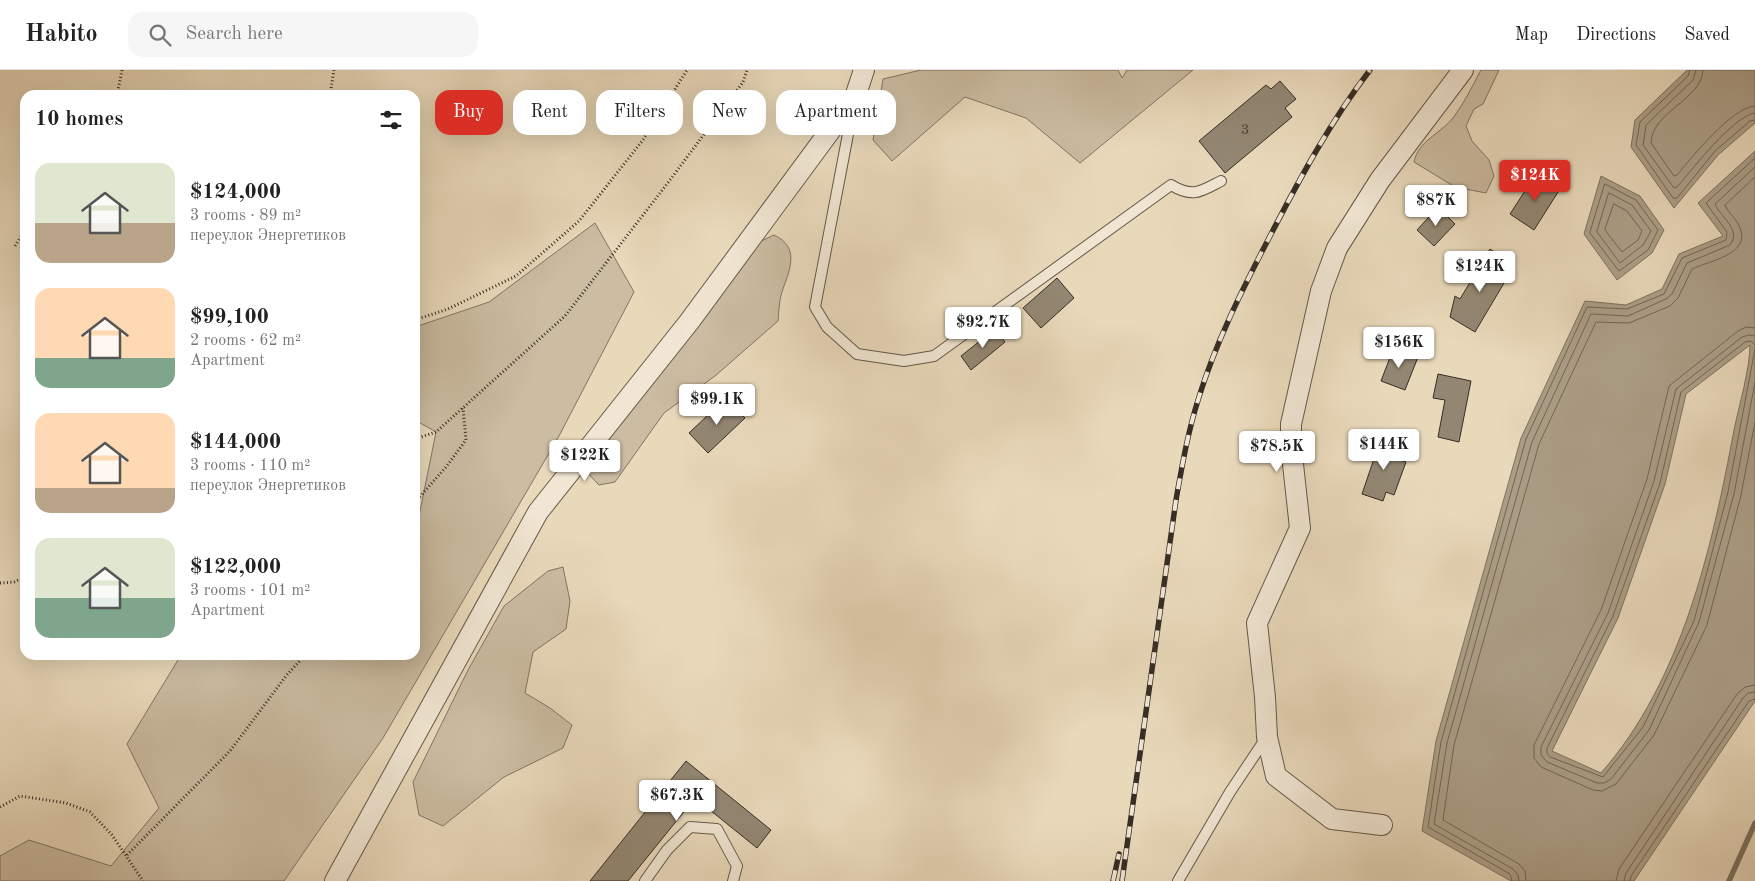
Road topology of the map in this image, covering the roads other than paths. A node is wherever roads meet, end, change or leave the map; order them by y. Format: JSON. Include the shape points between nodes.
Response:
{"nodes":[{"id":1,"x":864,"y":70,"type":"edge"},
{"id":2,"x":1463,"y":70,"type":"edge"},
{"id":3,"x":857,"y":90,"type":"edge"},
{"id":4,"x":827,"y":135,"type":"edge"},
{"id":5,"x":848,"y":135,"type":"edge"},
{"id":6,"x":1222,"y":181,"type":"dead end"},
{"id":7,"x":1266,"y":738,"type":"junction"},
{"id":8,"x":1382,"y":825,"type":"dead end"},
{"id":9,"x":335,"y":881,"type":"edge"},
{"id":10,"x":645,"y":881,"type":"edge"},
{"id":11,"x":733,"y":881,"type":"edge"},
{"id":12,"x":1178,"y":881,"type":"edge"}],
"edges":[{"from":1,"to":3,"type":"street"},
{"from":2,"to":7,"type":"street","via":[[1352,223],[1337,248],[1321,291],[1291,424],[1300,528],[1257,623],[1266,697]]},
{"from":4,"to":9,"type":"street","via":[[689,322],[538,512]]},
{"from":5,"to":6,"type":"lane","via":[[815,308],[827,327],[857,354],[904,362],[934,356],[1171,184],[1182,191],[1198,194]]},
{"from":7,"to":8,"type":"street","via":[[1276,776],[1332,819]]},
{"from":7,"to":12,"type":"lane"},
{"from":10,"to":11,"type":"lane","via":[[667,850],[690,827],[717,829],[737,866]]}]}
